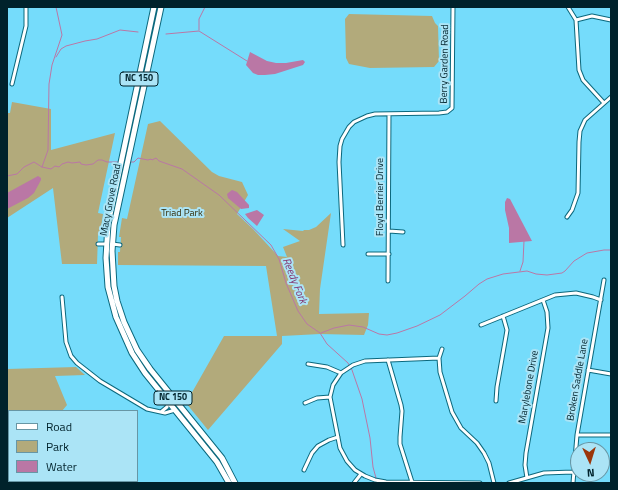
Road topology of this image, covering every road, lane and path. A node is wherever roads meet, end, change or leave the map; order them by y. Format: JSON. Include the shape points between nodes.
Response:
{"nodes":[{"id":1,"x":26,"y":7,"type":"edge"},
{"id":2,"x":154,"y":7,"type":"edge"},
{"id":3,"x":159,"y":7,"type":"edge"},
{"id":4,"x":453,"y":7,"type":"edge"},
{"id":5,"x":568,"y":7,"type":"edge"},
{"id":6,"x":576,"y":20,"type":"junction"},
{"id":7,"x":611,"y":20,"type":"edge"},
{"id":8,"x":12,"y":84,"type":"dead end"},
{"id":9,"x":611,"y":97,"type":"edge"},
{"id":10,"x":604,"y":103,"type":"junction"},
{"id":11,"x":389,"y":114,"type":"junction"},
{"id":12,"x":114,"y":194,"type":"junction"},
{"id":13,"x":567,"y":217,"type":"dead end"},
{"id":14,"x":389,"y":232,"type":"junction"},
{"id":15,"x":403,"y":232,"type":"dead end"},
{"id":16,"x":98,"y":244,"type":"dead end"},
{"id":17,"x":106,"y":244,"type":"junction"},
{"id":18,"x":112,"y":244,"type":"junction"},
{"id":19,"x":343,"y":244,"type":"dead end"},
{"id":20,"x":120,"y":245,"type":"dead end"},
{"id":21,"x":368,"y":254,"type":"dead end"},
{"id":22,"x":389,"y":254,"type":"junction"},
{"id":23,"x":604,"y":280,"type":"dead end"},
{"id":24,"x":388,"y":281,"type":"dead end"},
{"id":25,"x":114,"y":286,"type":"junction"},
{"id":26,"x":62,"y":297,"type":"dead end"},
{"id":27,"x":543,"y":300,"type":"junction"},
{"id":28,"x":601,"y":300,"type":"junction"},
{"id":29,"x":503,"y":316,"type":"junction"},
{"id":30,"x":481,"y":325,"type":"dead end"},
{"id":31,"x":442,"y":349,"type":"dead end"},
{"id":32,"x":439,"y":358,"type":"junction"},
{"id":33,"x":388,"y":360,"type":"junction"},
{"id":34,"x":308,"y":364,"type":"dead end"},
{"id":35,"x":588,"y":370,"type":"junction"},
{"id":36,"x":145,"y":373,"type":"junction"},
{"id":37,"x":341,"y":373,"type":"junction"},
{"id":38,"x":611,"y":374,"type":"edge"},
{"id":39,"x":330,"y":398,"type":"junction"},
{"id":40,"x":168,"y":400,"type":"junction"},
{"id":41,"x":496,"y":401,"type":"dead end"},
{"id":42,"x":177,"y":402,"type":"junction"},
{"id":43,"x":305,"y":403,"type":"dead end"},
{"id":44,"x":175,"y":410,"type":"junction"},
{"id":45,"x":161,"y":412,"type":"junction"},
{"id":46,"x":577,"y":435,"type":"junction"},
{"id":47,"x":611,"y":435,"type":"edge"},
{"id":48,"x":338,"y":437,"type":"junction"},
{"id":49,"x":576,"y":442,"type":"edge"},
{"id":50,"x":304,"y":470,"type":"dead end"},
{"id":51,"x":570,"y":472,"type":"edge"},
{"id":52,"x":361,"y":474,"type":"junction"},
{"id":53,"x":527,"y":478,"type":"junction"},
{"id":54,"x":412,"y":482,"type":"junction"},
{"id":55,"x":229,"y":483,"type":"edge"},
{"id":56,"x":235,"y":483,"type":"edge"},
{"id":57,"x":354,"y":483,"type":"edge"},
{"id":58,"x":480,"y":483,"type":"edge"},
{"id":59,"x":494,"y":483,"type":"edge"},
{"id":60,"x":509,"y":483,"type":"edge"}],
"edges":[{"from":1,"to":8,"type":"street","via":[[26,26]]},
{"from":2,"to":12,"type":"main road","name":"Macy Grove Road","number":"NC 150"},
{"from":3,"to":18,"type":"main road","name":"Macy Grove Road","number":"NC 150"},
{"from":4,"to":11,"type":"street","name":"Berry Garden Road","via":[[452,108],[440,114]]},
{"from":5,"to":6,"type":"street"},
{"from":6,"to":7,"type":"street","via":[[592,16]]},
{"from":6,"to":10,"type":"street","via":[[578,70],[583,80]]},
{"from":9,"to":10,"type":"street"},
{"from":10,"to":13,"type":"street","via":[[586,120],[580,131],[578,193]]},
{"from":11,"to":14,"type":"street","name":"Floyd Berrier Drive"},
{"from":11,"to":19,"type":"street","name":"Berry Garden Road","via":[[375,114],[354,122],[342,139],[339,162]]},
{"from":12,"to":17,"type":"main road","name":"Macy Grove Road","number":"NC 150"},
{"from":12,"to":18,"type":"main road","via":[[109,239]]},
{"from":14,"to":15,"type":"street"},
{"from":14,"to":22,"type":"street","name":"Floyd Berrier Drive"},
{"from":16,"to":17,"type":"street"},
{"from":17,"to":25,"type":"main road"},
{"from":17,"to":36,"type":"main road","name":"Macy Grove Road","number":"NC 150","via":[[107,280],[113,310],[128,346]]},
{"from":18,"to":20,"type":"street"},
{"from":18,"to":25,"type":"main road","name":"Macy Grove Road","number":"NC 150"},
{"from":21,"to":22,"type":"street"},
{"from":22,"to":24,"type":"street","name":"Floyd Berrier Drive"},
{"from":23,"to":28,"type":"street","name":"Broken Saddle Lane"},
{"from":25,"to":42,"type":"main road","name":"Macy Grove Road","number":"NC 150","via":[[121,316],[133,343]]},
{"from":26,"to":45,"type":"street","via":[[66,342],[71,356],[77,363],[100,381],[143,407]]},
{"from":27,"to":28,"type":"street","via":[[555,295],[576,293]]},
{"from":27,"to":29,"type":"street"},
{"from":27,"to":53,"type":"street","name":"Marylebone Drive","via":[[548,328],[526,453]]},
{"from":28,"to":35,"type":"street","name":"Broken Saddle Lane"},
{"from":29,"to":30,"type":"street"},
{"from":29,"to":41,"type":"street","via":[[506,336]]},
{"from":31,"to":32,"type":"street"},
{"from":32,"to":33,"type":"street"},
{"from":32,"to":59,"type":"street","via":[[441,377],[452,412],[461,428],[484,453]]},
{"from":33,"to":37,"type":"street","via":[[360,363]]},
{"from":33,"to":54,"type":"street","via":[[402,411],[400,444]]},
{"from":34,"to":37,"type":"street","via":[[327,367]]},
{"from":35,"to":38,"type":"street"},
{"from":35,"to":46,"type":"street","name":"Broken Saddle Lane"},
{"from":36,"to":40,"type":"main road","name":"Macy Grove Road","number":"NC 150"},
{"from":36,"to":42,"type":"main road","via":[[172,401]]},
{"from":37,"to":39,"type":"street","via":[[333,385]]},
{"from":39,"to":43,"type":"street","via":[[317,398]]},
{"from":39,"to":48,"type":"street"},
{"from":40,"to":44,"type":"main road","name":"Macy Grove Road","number":"NC 150"},
{"from":40,"to":45,"type":"street","via":[[167,407]]},
{"from":42,"to":56,"type":"main road","name":"Macy Grove Road","number":"NC 150","via":[[222,458]]},
{"from":44,"to":45,"type":"street"},
{"from":44,"to":55,"type":"main road","name":"Macy Grove Road","number":"NC 150","via":[[217,462]]},
{"from":46,"to":47,"type":"street"},
{"from":46,"to":49,"type":"street","name":"Broken Saddle Lane"},
{"from":48,"to":50,"type":"street","via":[[318,446]]},
{"from":48,"to":52,"type":"street","via":[[347,461]]},
{"from":51,"to":53,"type":"street","via":[[544,472]]},
{"from":52,"to":54,"type":"street","via":[[380,482]]},
{"from":52,"to":57,"type":"street"},
{"from":53,"to":60,"type":"street"},
{"from":54,"to":58,"type":"street"}]}
